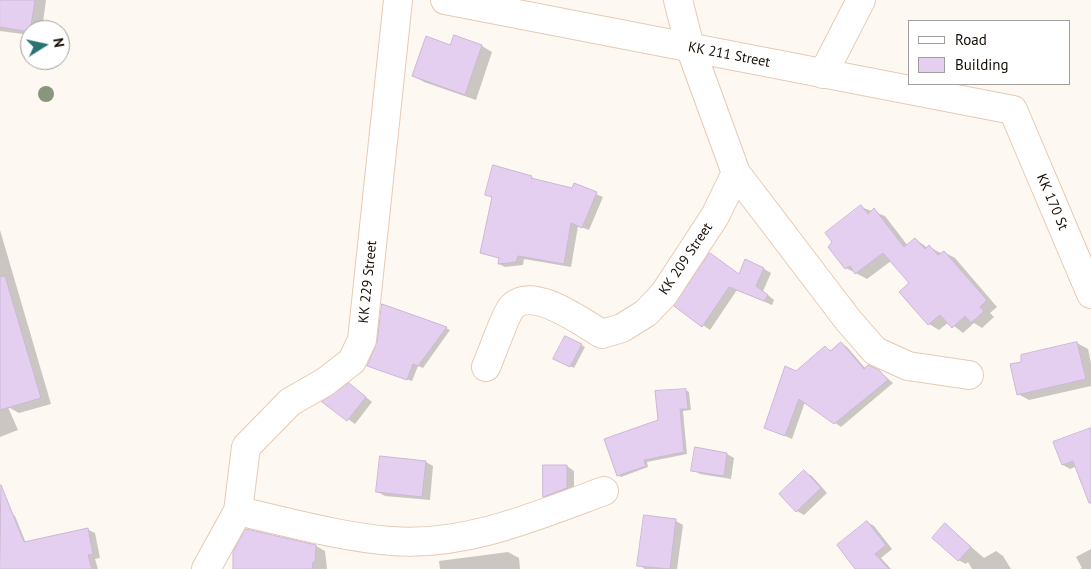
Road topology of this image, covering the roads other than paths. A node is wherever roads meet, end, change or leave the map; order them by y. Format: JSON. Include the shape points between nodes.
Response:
{"nodes":[{"id":1,"x":398,"y":0,"type":"edge"},
{"id":2,"x":445,"y":0,"type":"edge"},
{"id":3,"x":678,"y":0,"type":"edge"},
{"id":4,"x":861,"y":0,"type":"edge"},
{"id":5,"x":690,"y":47,"type":"junction"},
{"id":6,"x":823,"y":74,"type":"junction"},
{"id":7,"x":1013,"y":110,"type":"joint"},
{"id":8,"x":736,"y":173,"type":"junction"},
{"id":9,"x":1091,"y":294,"type":"edge"},
{"id":10,"x":486,"y":367,"type":"dead end"},
{"id":11,"x":969,"y":375,"type":"dead end"},
{"id":12,"x":604,"y":491,"type":"dead end"},
{"id":13,"x":238,"y":512,"type":"junction"},
{"id":14,"x":206,"y":569,"type":"edge"}],
"edges":[{"from":1,"to":13,"type":"street","name":"KK 229 Street","via":[[362,340],[352,361],[325,382],[290,402],[246,447]]},
{"from":2,"to":5,"type":"street","name":"KK 211 Street"},
{"from":3,"to":5,"type":"street"},
{"from":4,"to":6,"type":"street"},
{"from":5,"to":6,"type":"street","name":"KK 211 Street"},
{"from":5,"to":8,"type":"street"},
{"from":6,"to":7,"type":"street","name":"KK 211 Street"},
{"from":7,"to":9,"type":"street","name":"KK 170 St"},
{"from":8,"to":10,"type":"street","name":"KK 209 Street","via":[[715,216],[664,294],[646,313],[622,328],[602,334],[547,303],[525,300],[512,307]]},
{"from":8,"to":11,"type":"street","via":[[848,320],[875,350],[908,366]]},
{"from":12,"to":13,"type":"street","via":[[513,524],[457,538],[383,540]]},
{"from":13,"to":14,"type":"street","name":"KK 229 Street"}]}
